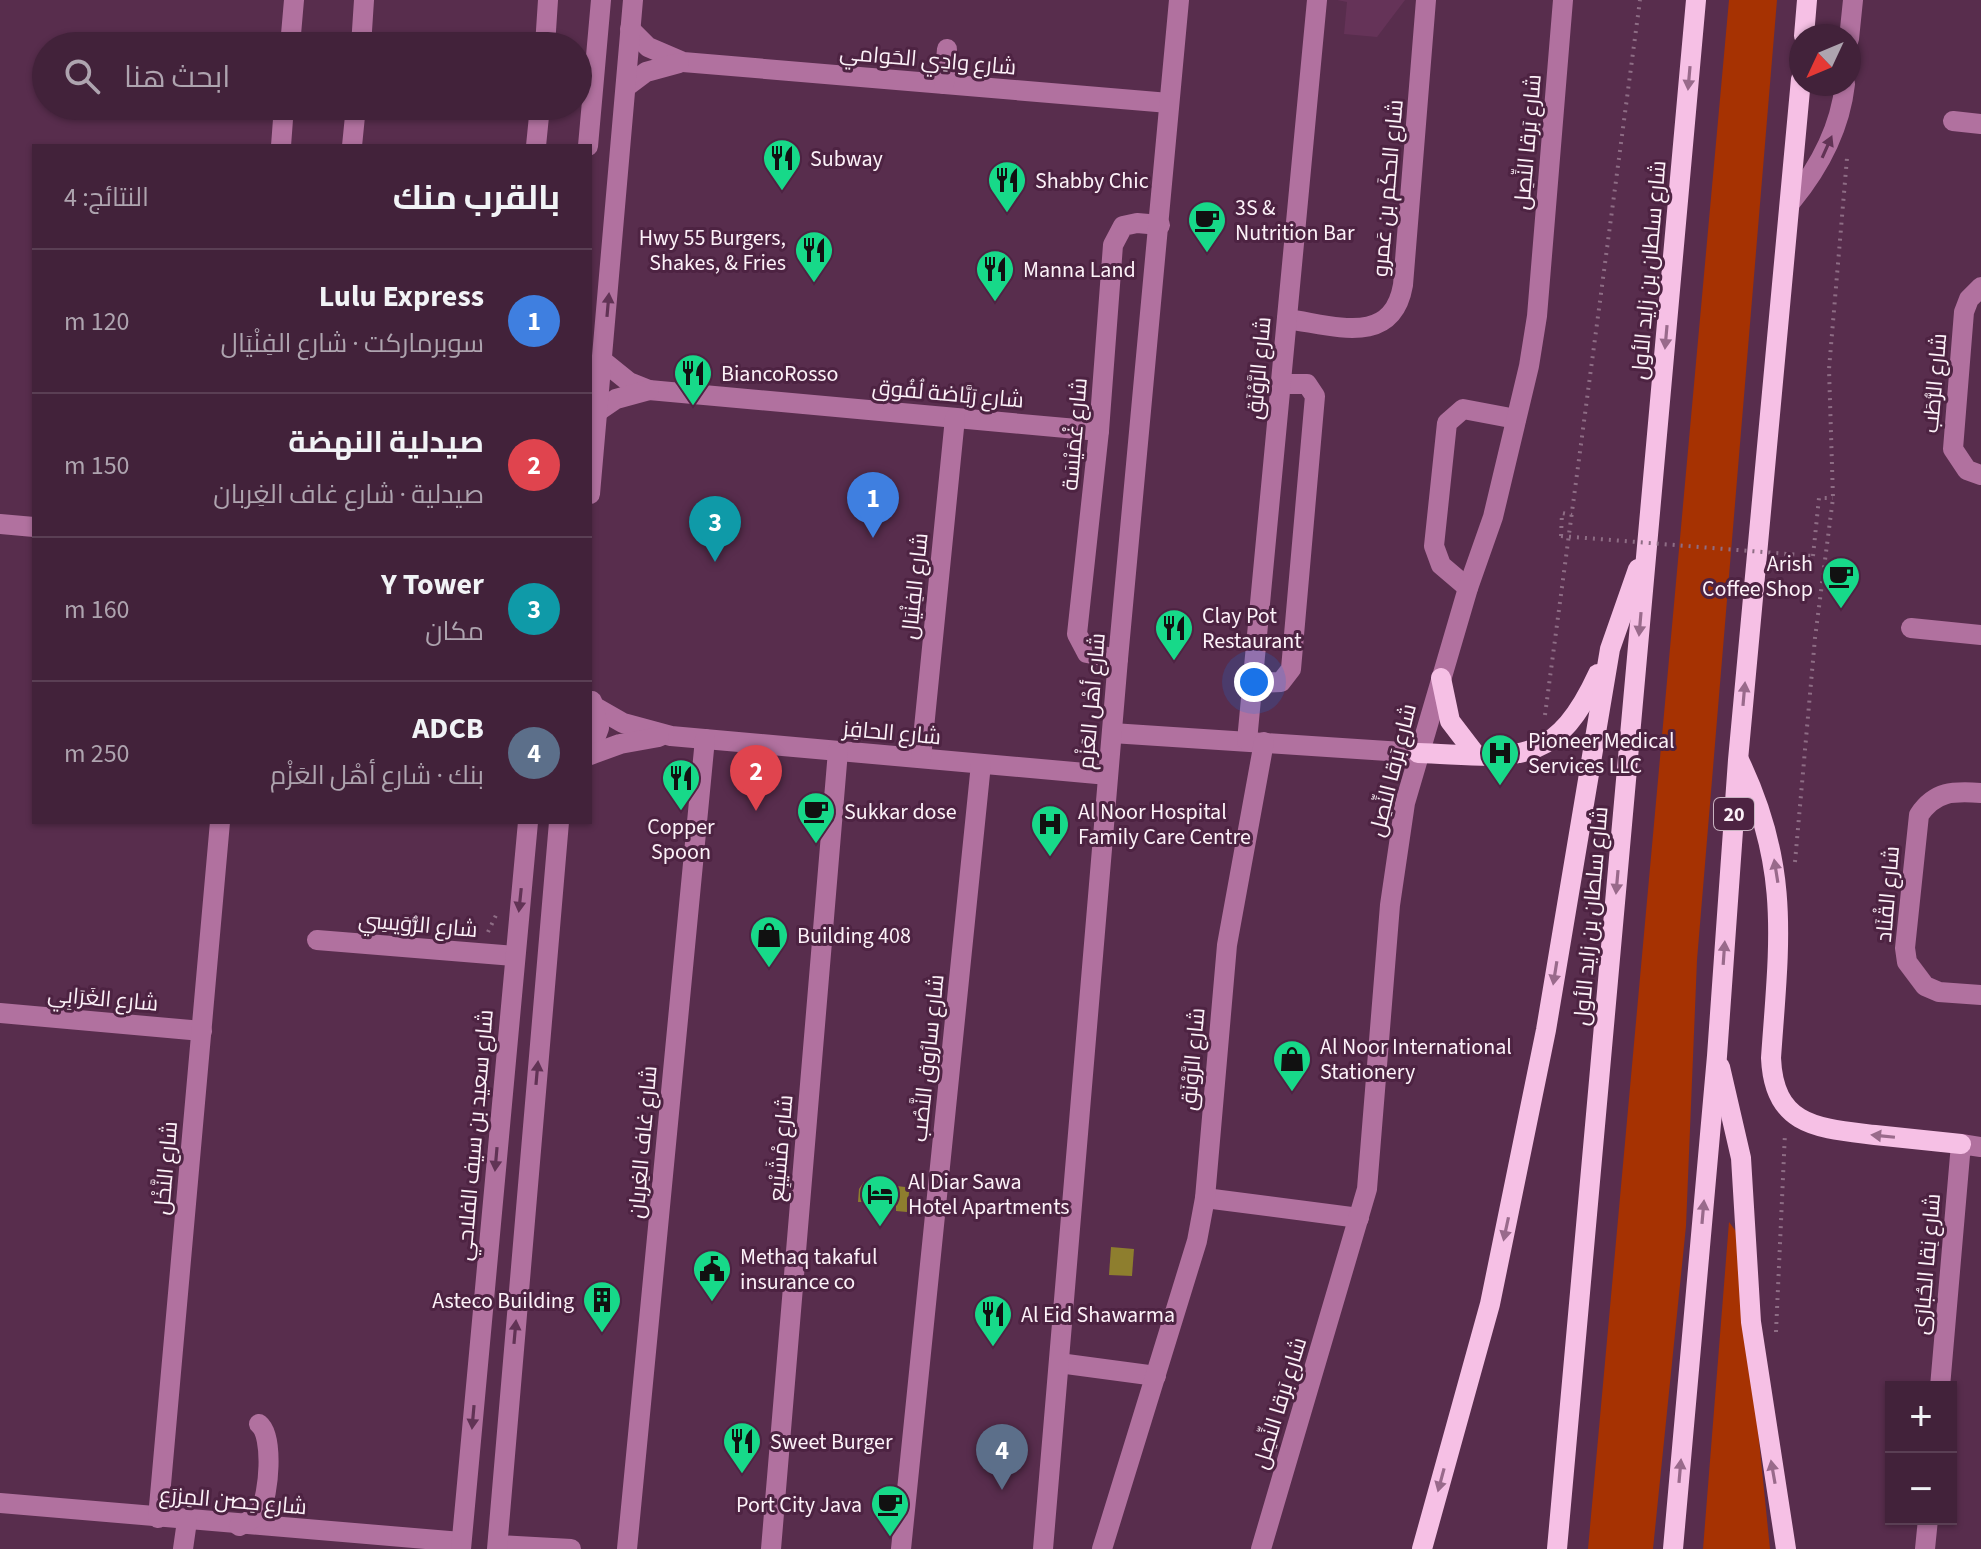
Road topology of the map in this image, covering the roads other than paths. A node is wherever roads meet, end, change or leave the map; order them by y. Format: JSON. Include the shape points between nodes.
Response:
{"nodes":[{"id":1,"x":294,"y":0,"type":"edge"},
{"id":2,"x":364,"y":0,"type":"edge"},
{"id":3,"x":548,"y":0,"type":"edge"},
{"id":4,"x":601,"y":0,"type":"edge"},
{"id":5,"x":633,"y":0,"type":"edge"},
{"id":6,"x":1179,"y":0,"type":"edge"},
{"id":7,"x":1317,"y":0,"type":"edge"},
{"id":8,"x":1426,"y":0,"type":"edge"},
{"id":9,"x":1563,"y":0,"type":"edge"},
{"id":10,"x":1696,"y":0,"type":"edge"},
{"id":11,"x":1807,"y":0,"type":"edge"},
{"id":12,"x":1853,"y":0,"type":"edge"},
{"id":13,"x":1805,"y":24,"type":"edge"},
{"id":14,"x":1851,"y":24,"type":"edge"},
{"id":15,"x":630,"y":29,"type":"junction"},
{"id":16,"x":291,"y":32,"type":"edge"},
{"id":17,"x":362,"y":32,"type":"edge"},
{"id":18,"x":546,"y":32,"type":"edge"},
{"id":19,"x":947,"y":49,"type":"dead end"},
{"id":20,"x":683,"y":62,"type":"junction"},
{"id":21,"x":944,"y":84,"type":"junction"},
{"id":22,"x":626,"y":87,"type":"junction"},
{"id":23,"x":1800,"y":96,"type":"edge"},
{"id":24,"x":1843,"y":96,"type":"edge"},
{"id":25,"x":592,"y":101,"type":"edge"},
{"id":26,"x":1169,"y":103,"type":"junction"},
{"id":27,"x":283,"y":120,"type":"edge"},
{"id":28,"x":355,"y":120,"type":"edge"},
{"id":29,"x":539,"y":120,"type":"edge"},
{"id":30,"x":590,"y":120,"type":"edge"},
{"id":31,"x":1953,"y":121,"type":"dead end"},
{"id":32,"x":1981,"y":124,"type":"edge"},
{"id":33,"x":281,"y":144,"type":"edge"},
{"id":34,"x":352,"y":144,"type":"edge"},
{"id":35,"x":536,"y":144,"type":"edge"},
{"id":36,"x":588,"y":144,"type":"edge"},
{"id":37,"x":1791,"y":202,"type":"junction"},
{"id":38,"x":1160,"y":225,"type":"junction"},
{"id":39,"x":1981,"y":287,"type":"edge"},
{"id":40,"x":1287,"y":319,"type":"junction"},
{"id":41,"x":603,"y":361,"type":"junction"},
{"id":42,"x":1280,"y":384,"type":"junction"},
{"id":43,"x":649,"y":390,"type":"junction"},
{"id":44,"x":597,"y":412,"type":"junction"},
{"id":45,"x":955,"y":418,"type":"junction"},
{"id":46,"x":1516,"y":419,"type":"junction"},
{"id":47,"x":1099,"y":431,"type":"junction"},
{"id":48,"x":592,"y":471,"type":"edge"},
{"id":49,"x":1981,"y":475,"type":"edge"},
{"id":50,"x":0,"y":524,"type":"edge"},
{"id":51,"x":32,"y":527,"type":"edge"},
{"id":52,"x":1647,"y":542,"type":"junction"},
{"id":53,"x":1263,"y":566,"type":"junction"},
{"id":54,"x":1299,"y":569,"type":"junction"},
{"id":55,"x":1468,"y":588,"type":"junction"},
{"id":56,"x":1911,"y":628,"type":"dead end"},
{"id":57,"x":1981,"y":635,"type":"edge"},
{"id":58,"x":1610,"y":649,"type":"junction"},
{"id":59,"x":1118,"y":659,"type":"junction"},
{"id":60,"x":1441,"y":678,"type":"junction"},
{"id":61,"x":1252,"y":683,"type":"junction"},
{"id":62,"x":593,"y":702,"type":"edge"},
{"id":63,"x":1112,"y":733,"type":"junction"},
{"id":64,"x":671,"y":736,"type":"junction"},
{"id":65,"x":705,"y":739,"type":"junction"},
{"id":66,"x":1255,"y":741,"type":"junction"},
{"id":67,"x":592,"y":747,"type":"edge"},
{"id":68,"x":838,"y":751,"type":"junction"},
{"id":69,"x":592,"y":752,"type":"edge"},
{"id":70,"x":1418,"y":753,"type":"junction"},
{"id":71,"x":1476,"y":755,"type":"junction"},
{"id":72,"x":921,"y":758,"type":"junction"},
{"id":73,"x":1738,"y":760,"type":"junction"},
{"id":74,"x":981,"y":764,"type":"junction"},
{"id":75,"x":1108,"y":775,"type":"junction"},
{"id":76,"x":1981,"y":793,"type":"edge"},
{"id":77,"x":220,"y":824,"type":"edge"},
{"id":78,"x":528,"y":824,"type":"edge"},
{"id":79,"x":559,"y":824,"type":"edge"},
{"id":80,"x":317,"y":940,"type":"dead end"},
{"id":81,"x":515,"y":956,"type":"junction"},
{"id":82,"x":1981,"y":995,"type":"edge"},
{"id":83,"x":0,"y":1013,"type":"edge"},
{"id":84,"x":202,"y":1031,"type":"junction"},
{"id":85,"x":1717,"y":1056,"type":"junction"},
{"id":86,"x":1971,"y":1145,"type":"edge"},
{"id":87,"x":1205,"y":1198,"type":"junction"},
{"id":88,"x":1359,"y":1218,"type":"junction"},
{"id":89,"x":1059,"y":1363,"type":"junction"},
{"id":90,"x":1156,"y":1376,"type":"junction"},
{"id":91,"x":1941,"y":1381,"type":"edge"},
{"id":92,"x":259,"y":1424,"type":"dead end"},
{"id":93,"x":280,"y":1426,"type":"dead end"},
{"id":94,"x":0,"y":1503,"type":"edge"},
{"id":95,"x":158,"y":1518,"type":"junction"},
{"id":96,"x":187,"y":1521,"type":"junction"},
{"id":97,"x":1927,"y":1525,"type":"edge"},
{"id":98,"x":239,"y":1526,"type":"junction"},
{"id":99,"x":294,"y":1530,"type":"junction"},
{"id":100,"x":461,"y":1546,"type":"edge"},
{"id":101,"x":497,"y":1547,"type":"edge"},
{"id":102,"x":183,"y":1549,"type":"edge"},
{"id":103,"x":571,"y":1549,"type":"edge"},
{"id":104,"x":627,"y":1549,"type":"edge"},
{"id":105,"x":771,"y":1549,"type":"edge"},
{"id":106,"x":901,"y":1549,"type":"edge"},
{"id":107,"x":1043,"y":1549,"type":"edge"},
{"id":108,"x":1102,"y":1549,"type":"edge"},
{"id":109,"x":1261,"y":1549,"type":"edge"},
{"id":110,"x":1422,"y":1549,"type":"edge"},
{"id":111,"x":1557,"y":1549,"type":"edge"},
{"id":112,"x":1673,"y":1549,"type":"edge"},
{"id":113,"x":1786,"y":1549,"type":"edge"},
{"id":114,"x":1925,"y":1549,"type":"edge"}],
"edges":[{"from":1,"to":16,"type":"street"},
{"from":2,"to":17,"type":"street"},
{"from":3,"to":18,"type":"street"},
{"from":4,"to":25,"type":"street"},
{"from":5,"to":15,"type":"street"},
{"from":6,"to":26,"type":"street","name":"شارع أهْل العَزْم"},
{"from":7,"to":40,"type":"street","name":"شارع الرَّوْنَق"},
{"from":8,"to":40,"type":"street","name":"شارع الحكَم بن عَمرو","via":[[1397,308],[1390,318],[1369,328]]},
{"from":9,"to":46,"type":"street","name":"شارع بَرقا النِّصِل","via":[[1537,316]]},
{"from":10,"to":52,"type":"main road","name":"شارع سلطان بن زايد الأول","one_way":true},
{"from":11,"to":13,"type":"main road"},
{"from":12,"to":14,"type":"street"},
{"from":15,"to":20,"type":"street","name":"شارع وادِي الحَوامي","via":[[648,47]]},
{"from":15,"to":22,"type":"street"},
{"from":19,"to":21,"type":"street"},
{"from":20,"to":21,"type":"street","name":"شارع وادِي الحَوامي"},
{"from":20,"to":22,"type":"street","name":"شارع وادِي الحَوامي","via":[[646,72]]},
{"from":21,"to":26,"type":"street","name":"شارع وادِي الحَوامي"},
{"from":41,"to":22,"type":"street","one_way":true},
{"from":23,"to":37,"type":"main road","number":"20"},
{"from":37,"to":24,"type":"street","one_way":true,"via":[[1822,159]]},
{"from":26,"to":38,"type":"street","name":"شارع أهْل العَزْم"},
{"from":27,"to":33,"type":"street"},
{"from":28,"to":34,"type":"street"},
{"from":29,"to":35,"type":"street"},
{"from":30,"to":36,"type":"street"},
{"from":31,"to":32,"type":"street"},
{"from":73,"to":37,"type":"main road","number":"20","one_way":true},
{"from":38,"to":47,"type":"street","name":"شارع غْمَيْسَة","via":[[1130,223],[1114,237]]},
{"from":38,"to":59,"type":"street","name":"شارع أهْل العَزْم"},
{"from":39,"to":49,"type":"street","name":"شارع الرُّطَب","via":[[1964,312],[1953,449],[1967,470]]},
{"from":40,"to":42,"type":"street","name":"شارع الرَّوْنَق"},
{"from":41,"to":43,"type":"street","name":"شارع رَبَّاضة لُفُوق"},
{"from":41,"to":44,"type":"street"},
{"from":42,"to":53,"type":"street","name":"شارع الرَّوْنَق"},
{"from":42,"to":54,"type":"street","via":[[1307,384],[1315,396]]},
{"from":43,"to":44,"type":"street","name":"شارع رَبَّاضة لُفُوق","via":[[616,399]]},
{"from":43,"to":45,"type":"street","name":"شارع رَبَّاضة لُفُوق"},
{"from":44,"to":48,"type":"street"},
{"from":45,"to":47,"type":"street","name":"شارع رَبَّاضة لُفُوق"},
{"from":45,"to":72,"type":"street","name":"شارع الفِنْيَال"},
{"from":46,"to":55,"type":"street","name":"شارع بَرقا النِّصِل","via":[[1493,517]]},
{"from":46,"to":55,"type":"street","via":[[1463,409],[1447,423],[1434,546],[1441,565]]},
{"from":47,"to":59,"type":"street","name":"شارع غْمَيْسَة","via":[[1077,634],[1087,653]]},
{"from":50,"to":51,"type":"street"},
{"from":52,"to":58,"type":"main road"},
{"from":52,"to":111,"type":"main road","name":"شارع سلطان بن زايد الأول","one_way":true},
{"from":53,"to":54,"type":"street"},
{"from":53,"to":61,"type":"street","name":"شارع الرَّوْنَق"},
{"from":54,"to":61,"type":"street","via":[[1289,675],[1276,683]]},
{"from":55,"to":60,"type":"street","name":"شارع بَرقا النِّصِل"},
{"from":56,"to":57,"type":"street"},
{"from":58,"to":71,"type":"main road","via":[[1575,719],[1541,747],[1509,756]]},
{"from":58,"to":110,"type":"main road","one_way":true,"via":[[1514,1191],[1490,1304]]},
{"from":59,"to":63,"type":"street","name":"شارع أهْل العَزْم"},
{"from":60,"to":70,"type":"street","name":"شارع بَرقا النِّصِل"},
{"from":60,"to":71,"type":"main road","via":[[1450,721]]},
{"from":61,"to":66,"type":"street","name":"شارع الرَّوْنَق"},
{"from":62,"to":64,"type":"street","name":"شارع الحافِز","via":[[623,723]]},
{"from":62,"to":67,"type":"street","via":[[599,728]]},
{"from":63,"to":66,"type":"street"},
{"from":63,"to":75,"type":"street","name":"شارع أهْل العَزْم"},
{"from":64,"to":65,"type":"street","name":"شارع الحافِز"},
{"from":64,"to":69,"type":"street","name":"شارع الحافِز"},
{"from":65,"to":68,"type":"street","name":"شارع الحافِز"},
{"from":65,"to":104,"type":"street","name":"شارع غاف الغِربان"},
{"from":66,"to":70,"type":"street"},
{"from":66,"to":87,"type":"street","name":"شارع الرَّوْنَق","via":[[1226,958]]},
{"from":68,"to":72,"type":"street","name":"شارع الحافِز"},
{"from":68,"to":105,"type":"street","name":"شارع مْشَيْبِع"},
{"from":70,"to":71,"type":"main road"},
{"from":70,"to":88,"type":"street","name":"شارع بَرقا النِّصِل","via":[[1396,854],[1371,1157]]},
{"from":72,"to":74,"type":"street","name":"شارع الحافِز"},
{"from":85,"to":73,"type":"main road","number":"20","one_way":true},
{"from":86,"to":73,"type":"main road","one_way":true,"via":[[1814,1127],[1789,1111],[1778,1095],[1771,1058],[1778,881],[1765,822]]},
{"from":74,"to":75,"type":"street","name":"شارع الحافِز"},
{"from":74,"to":106,"type":"street","name":"شارع سارُوق النَّصُب"},
{"from":75,"to":89,"type":"street","name":"شارع أهْل العَزْم"},
{"from":76,"to":82,"type":"street","name":"شارع القْنَاد","via":[[1941,793],[1919,815],[1905,948],[1914,975],[1925,986]]},
{"from":77,"to":84,"type":"street","name":"شارع النَّخْل"},
{"from":78,"to":81,"type":"street","name":"شارع سعيد بن سيف الفلاحي","one_way":true},
{"from":101,"to":79,"type":"street","one_way":true},
{"from":80,"to":81,"type":"street","name":"شارع الرُّوَيسِي"},
{"from":81,"to":100,"type":"street","name":"شارع سعيد بن سيف الفلاحي","one_way":true},
{"from":83,"to":84,"type":"street","name":"شارع الغَرَابِي"},
{"from":84,"to":95,"type":"street","name":"شارع النَّخْل"},
{"from":112,"to":85,"type":"main road","number":"20","one_way":true},
{"from":113,"to":85,"type":"main road","one_way":true,"via":[[1751,1322],[1736,1122]]},
{"from":86,"to":91,"type":"street","name":"شارع نِقا الحُبارَى"},
{"from":87,"to":88,"type":"street"},
{"from":87,"to":90,"type":"street","name":"شارع الرَّوْنَق"},
{"from":88,"to":109,"type":"street","name":"شارع بَرقا النِّصِل"},
{"from":89,"to":90,"type":"street"},
{"from":89,"to":107,"type":"street","name":"شارع أهْل العَزْم"},
{"from":90,"to":108,"type":"street","name":"شارع الرَّوْنَق"},
{"from":92,"to":98,"type":"street","via":[[269,1441],[264,1499],[253,1518]]},
{"from":93,"to":99,"type":"street","via":[[274,1511],[280,1523]]},
{"from":94,"to":95,"type":"street","name":"شارع حِصن المِزرَع"},
{"from":95,"to":96,"type":"street","name":"شارع حِصن المِزرَع"},
{"from":96,"to":98,"type":"street","name":"شارع حِصن المِزرَع"},
{"from":96,"to":102,"type":"street"},
{"from":97,"to":114,"type":"street"},
{"from":98,"to":99,"type":"street","name":"شارع حِصن المِزرَع"},
{"from":99,"to":100,"type":"street","name":"شارع حِصن المِزرَع"},
{"from":101,"to":103,"type":"street"}]}
